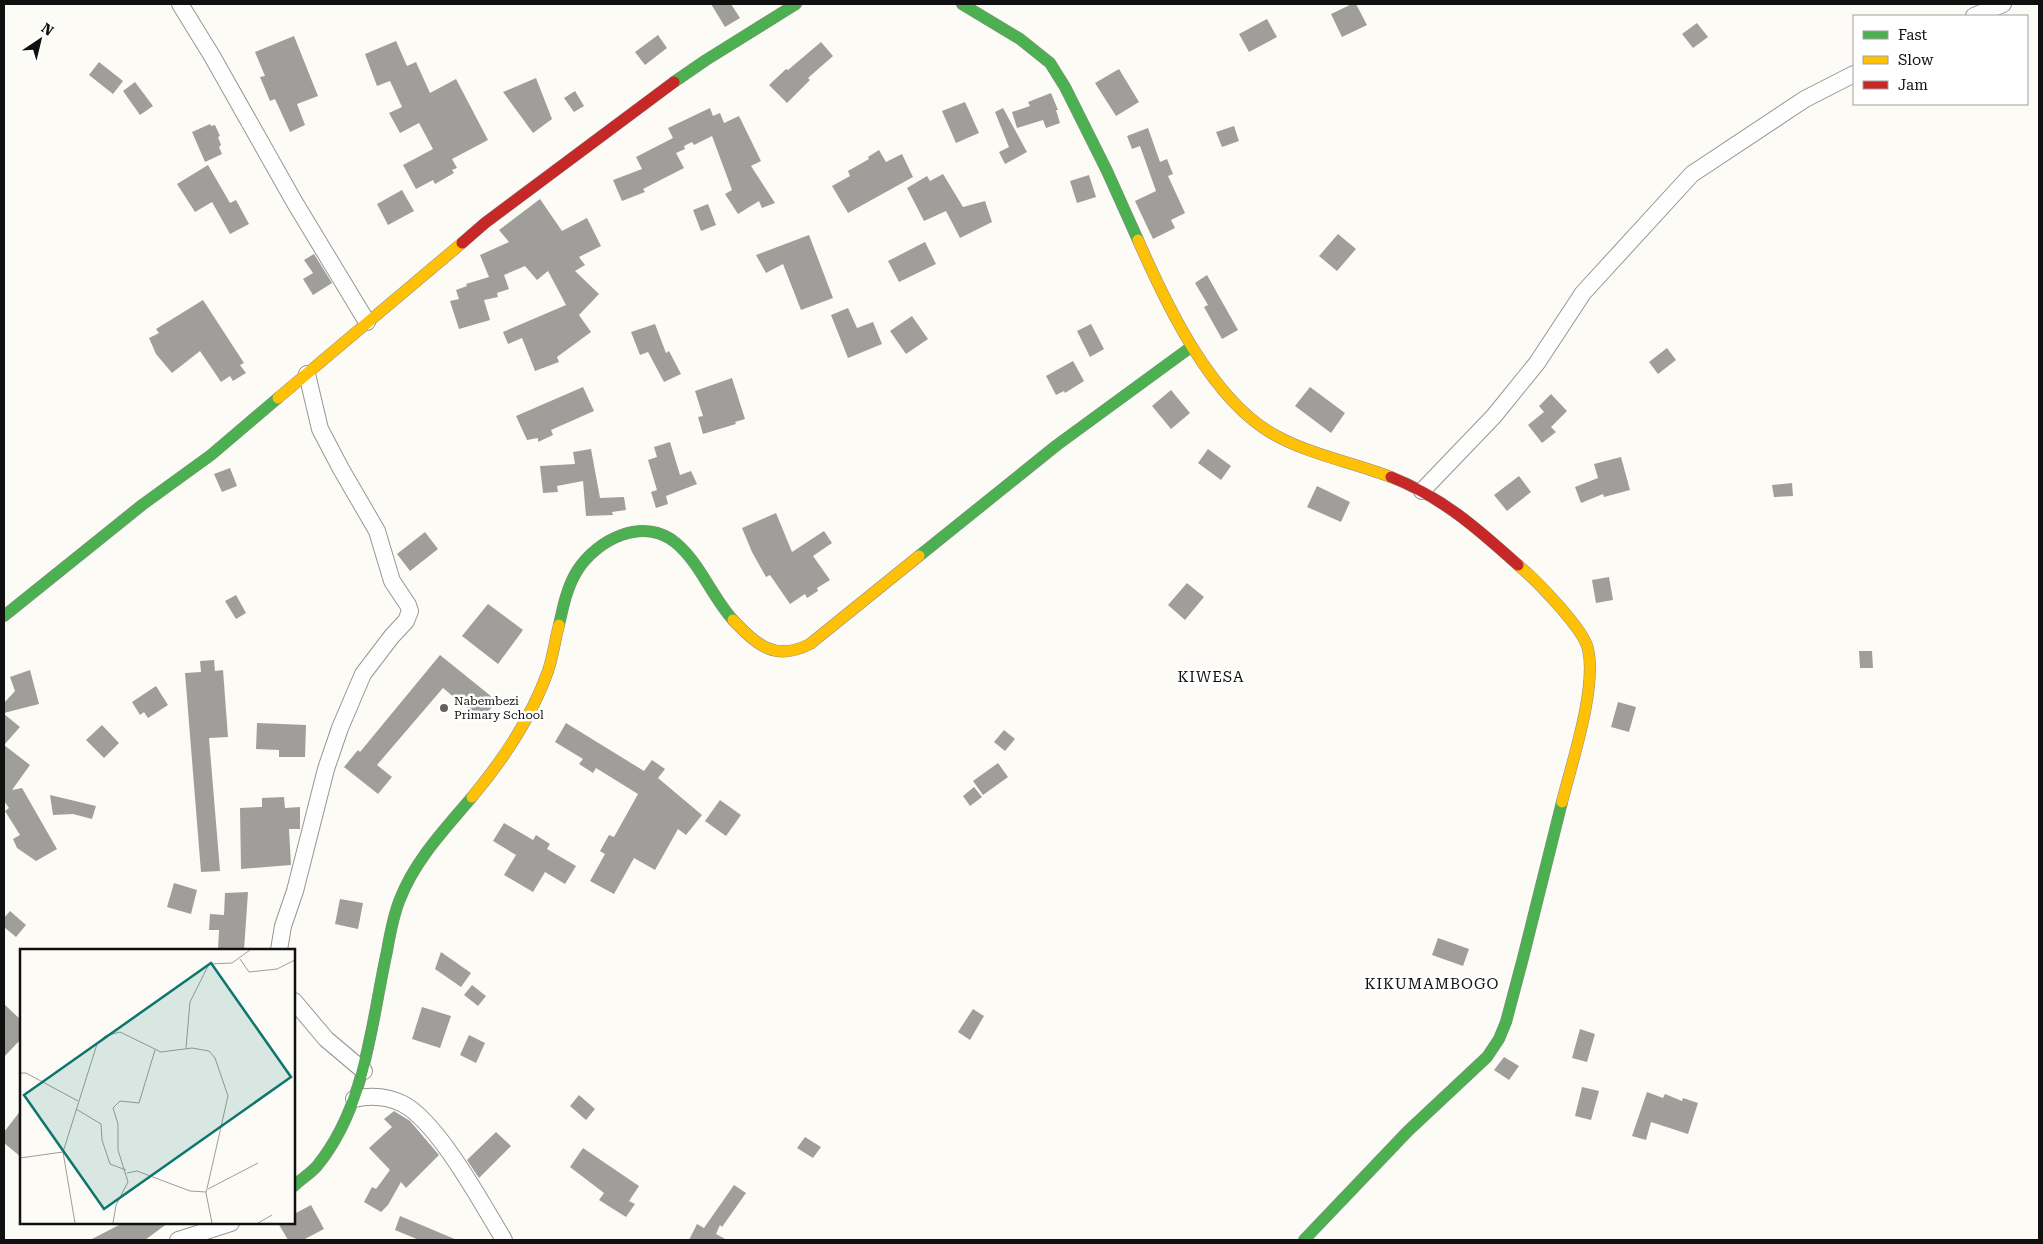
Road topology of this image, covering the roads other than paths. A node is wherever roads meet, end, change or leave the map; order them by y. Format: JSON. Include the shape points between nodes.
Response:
{"nodes":[{"id":1,"x":180,"y":4,"type":"edge"},
{"id":2,"x":796,"y":4,"type":"edge"},
{"id":3,"x":962,"y":4,"type":"edge"},
{"id":4,"x":2003,"y":4,"type":"edge"},
{"id":5,"x":1976,"y":15,"type":"edge"},
{"id":6,"x":1853,"y":75,"type":"edge"},
{"id":7,"x":367,"y":322,"type":"junction"},
{"id":8,"x":1191,"y":347,"type":"junction"},
{"id":9,"x":307,"y":374,"type":"junction"},
{"id":10,"x":1422,"y":491,"type":"junction"},
{"id":11,"x":4,"y":616,"type":"edge"},
{"id":12,"x":279,"y":949,"type":"edge"},
{"id":13,"x":295,"y":1003,"type":"edge"},
{"id":14,"x":364,"y":1071,"type":"junction"},
{"id":15,"x":354,"y":1099,"type":"junction"},
{"id":16,"x":295,"y":1185,"type":"edge"},
{"id":17,"x":228,"y":1224,"type":"edge"},
{"id":18,"x":178,"y":1240,"type":"edge"},
{"id":19,"x":504,"y":1240,"type":"edge"},
{"id":20,"x":1304,"y":1240,"type":"edge"}],
"edges":[{"from":1,"to":7,"type":"street"},
{"from":2,"to":7,"type":"street","via":[[640,106],[485,223]]},
{"from":3,"to":8,"type":"street","via":[[1020,39],[1050,64],[1065,86]]},
{"from":4,"to":5,"type":"street"},
{"from":6,"to":10,"type":"street","via":[[1805,99],[1692,174],[1583,293],[1537,363],[1494,416]]},
{"from":7,"to":9,"type":"street"},
{"from":8,"to":10,"type":"street","via":[[1247,417],[1272,434],[1318,455],[1366,468]]},
{"from":8,"to":14,"type":"street","via":[[1057,445],[810,644],[795,652],[780,654],[759,644],[741,628],[722,607],[687,553],[671,538],[638,529],[605,543],[587,555],[563,604],[549,668],[535,700],[494,766],[417,866],[404,890],[382,967]]},
{"from":9,"to":11,"type":"street","via":[[211,455],[142,505]]},
{"from":9,"to":12,"type":"street","via":[[320,429],[377,531],[392,581],[410,611],[406,621],[363,674],[338,735],[326,769]]},
{"from":10,"to":20,"type":"street","via":[[1464,517],[1521,568],[1580,629],[1588,648],[1590,675],[1585,708],[1523,958],[1499,1039],[1486,1057],[1408,1131]]},
{"from":13,"to":14,"type":"street","via":[[326,1039]]},
{"from":14,"to":15,"type":"street"},
{"from":15,"to":16,"type":"street","via":[[347,1117],[315,1168]]},
{"from":15,"to":19,"type":"street","via":[[382,1097],[403,1104],[413,1112],[436,1135],[454,1160]]},
{"from":17,"to":18,"type":"street"}]}
